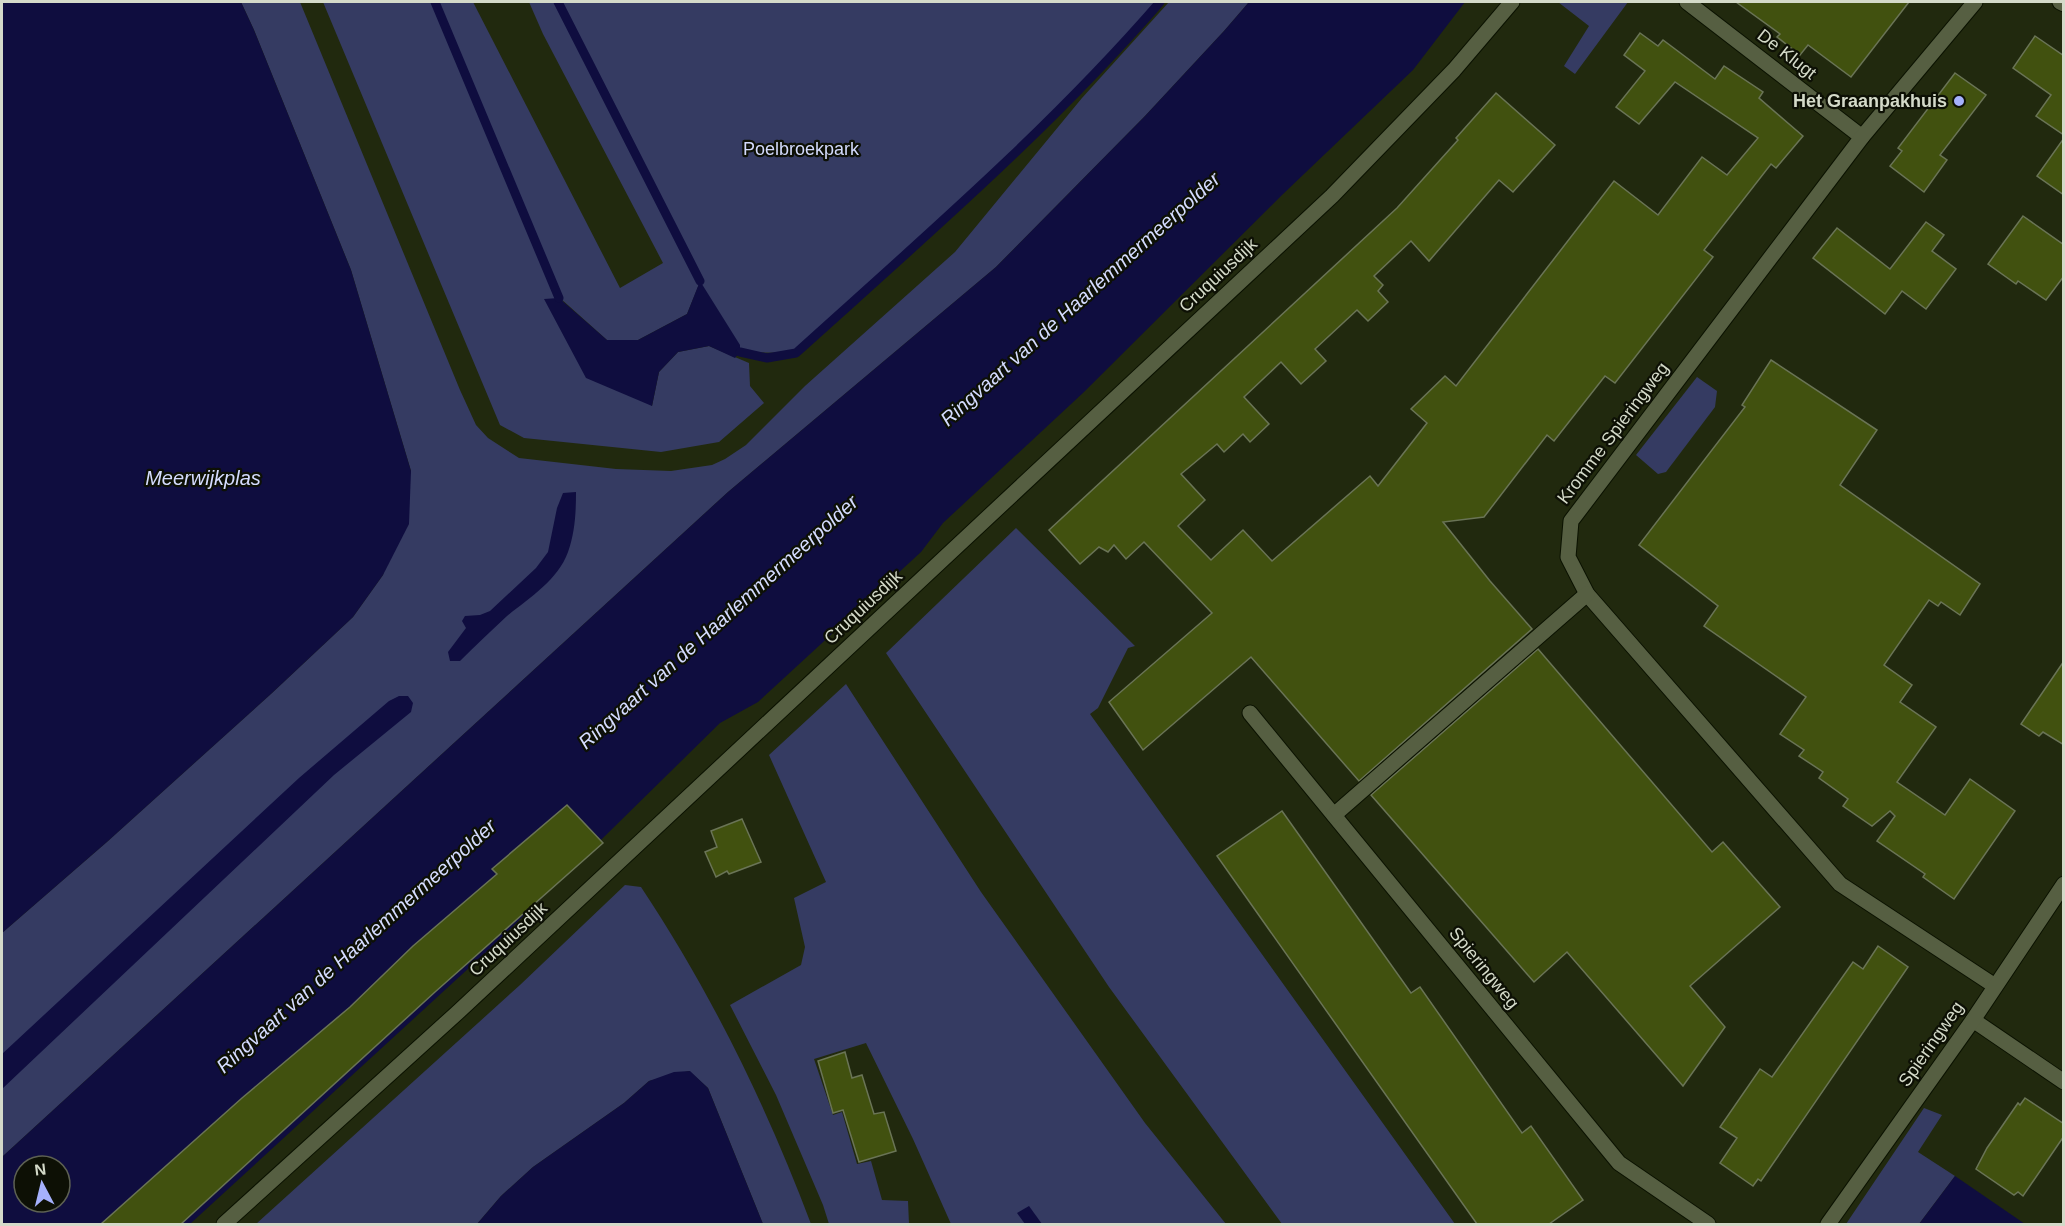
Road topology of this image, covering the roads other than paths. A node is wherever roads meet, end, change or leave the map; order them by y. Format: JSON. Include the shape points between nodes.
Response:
{"nodes":[{"id":1,"x":1512,"y":2,"type":"edge"},
{"id":2,"x":1687,"y":2,"type":"edge"},
{"id":3,"x":1975,"y":2,"type":"edge"},
{"id":4,"x":1862,"y":137,"type":"junction"},
{"id":5,"x":1587,"y":594,"type":"junction"},
{"id":6,"x":1250,"y":713,"type":"dead end"},
{"id":7,"x":1334,"y":815,"type":"junction"},
{"id":8,"x":2064,"y":884,"type":"edge"},
{"id":9,"x":1995,"y":986,"type":"junction"},
{"id":10,"x":1973,"y":1020,"type":"junction"},
{"id":11,"x":2064,"y":1082,"type":"edge"},
{"id":12,"x":224,"y":1224,"type":"edge"},
{"id":13,"x":1708,"y":1224,"type":"edge"},
{"id":14,"x":1828,"y":1224,"type":"edge"}],
"edges":[{"from":1,"to":12,"type":"street","name":"Cruquiusdijk","via":[[1454,70],[1332,196],[450,1020]]},
{"from":2,"to":4,"type":"street","name":"De Klugt"},
{"from":3,"to":4,"type":"street","name":"Kromme Spieringweg"},
{"from":4,"to":5,"type":"street","name":"Kromme Spieringweg","via":[[1571,521],[1568,557]]},
{"from":5,"to":7,"type":"street"},
{"from":5,"to":9,"type":"street","name":"Kromme Spieringweg","via":[[1840,884]]},
{"from":6,"to":7,"type":"street","name":"Spieringweg"},
{"from":7,"to":13,"type":"street","name":"Spieringweg","via":[[1619,1163]]},
{"from":8,"to":9,"type":"street","name":"Spieringweg"},
{"from":9,"to":10,"type":"street","name":"Spieringweg"},
{"from":10,"to":11,"type":"street"},
{"from":10,"to":14,"type":"street","name":"Spieringweg"}]}
